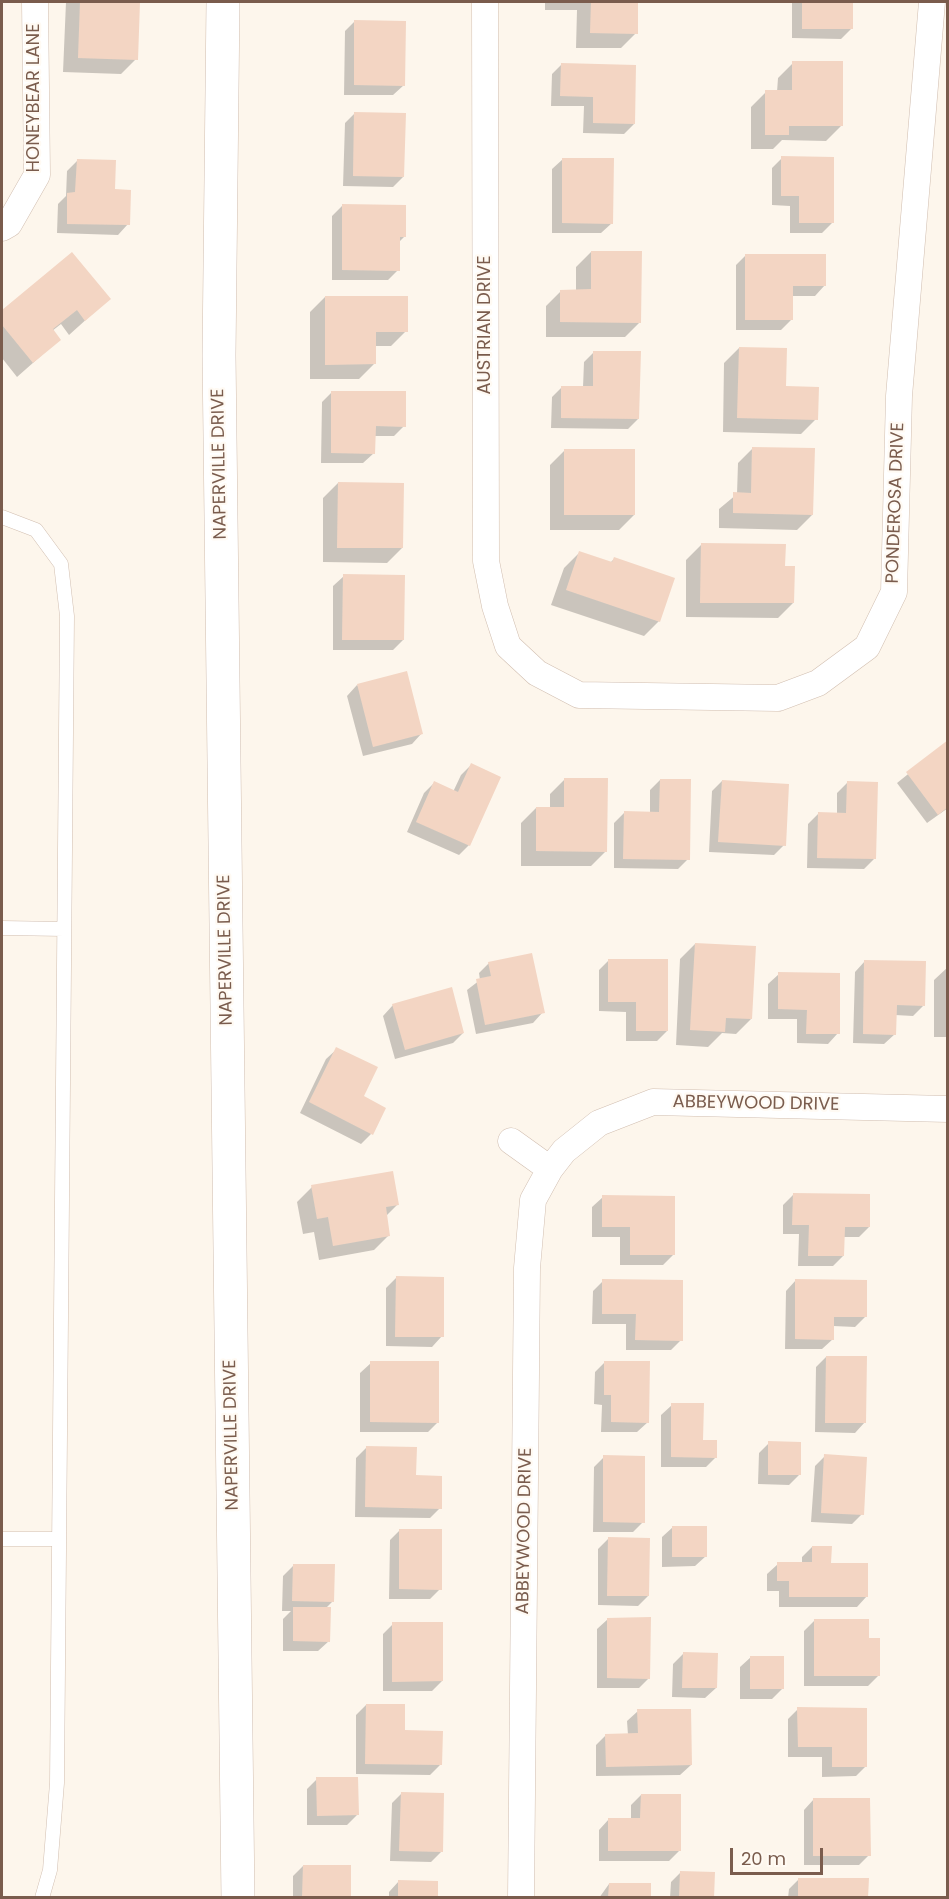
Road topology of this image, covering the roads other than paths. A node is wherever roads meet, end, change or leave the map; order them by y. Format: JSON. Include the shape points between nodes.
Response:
{"nodes":[{"id":1,"x":35,"y":2,"type":"edge"},
{"id":2,"x":223,"y":2,"type":"edge"},
{"id":3,"x":485,"y":2,"type":"edge"},
{"id":4,"x":932,"y":2,"type":"edge"},
{"id":5,"x":5,"y":226,"type":"edge"},
{"id":6,"x":2,"y":517,"type":"edge"},
{"id":7,"x":508,"y":646,"type":"joint"},
{"id":8,"x":2,"y":928,"type":"edge"},
{"id":9,"x":64,"y":929,"type":"junction"},
{"id":10,"x":948,"y":1109,"type":"edge"},
{"id":11,"x":512,"y":1141,"type":"dead end"},
{"id":12,"x":550,"y":1169,"type":"junction"},
{"id":13,"x":2,"y":1539,"type":"edge"},
{"id":14,"x":59,"y":1539,"type":"junction"},
{"id":15,"x":42,"y":1898,"type":"edge"},
{"id":16,"x":238,"y":1898,"type":"edge"},
{"id":17,"x":521,"y":1898,"type":"edge"}],
"edges":[{"from":1,"to":5,"type":"street","name":"HONEYBEAR LANE","via":[[37,175]]},
{"from":2,"to":16,"type":"street","name":"NAPERVILLE DRIVE","via":[[219,394]]},
{"from":3,"to":7,"type":"street","name":"AUSTRIAN DRIVE","via":[[486,561]]},
{"from":4,"to":7,"type":"street","name":"PONDEROSA DRIVE","via":[[899,396],[894,592],[867,647],[818,683],[778,698],[720,699],[579,695],[537,673]]},
{"from":6,"to":9,"type":"lane","via":[[36,530],[62,564],[67,616]]},
{"from":8,"to":9,"type":"lane"},
{"from":9,"to":14,"type":"lane"},
{"from":10,"to":12,"type":"street","name":"ABBEYWOOD DRIVE","via":[[654,1102],[599,1123],[564,1151]]},
{"from":11,"to":12,"type":"street"},
{"from":12,"to":17,"type":"street","name":"ABBEYWOOD DRIVE","via":[[533,1200],[527,1268]]},
{"from":13,"to":14,"type":"lane"},
{"from":14,"to":15,"type":"lane","via":[[57,1783],[50,1870]]}]}
